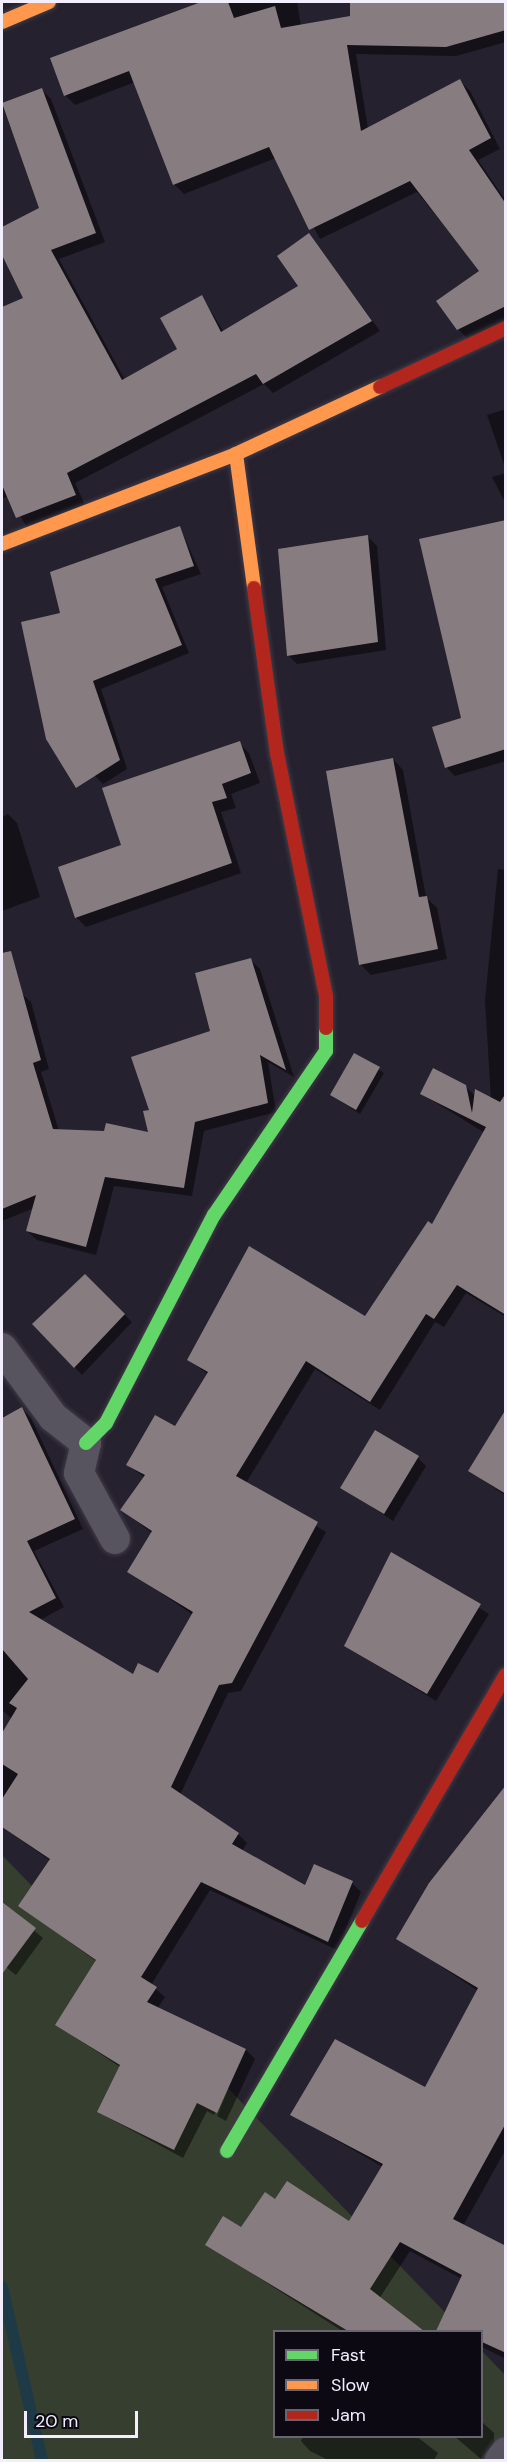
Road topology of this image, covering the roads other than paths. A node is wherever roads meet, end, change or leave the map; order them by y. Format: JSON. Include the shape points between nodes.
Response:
{"nodes":[{"id":1,"x":49,"y":2,"type":"edge"},
{"id":2,"x":2,"y":22,"type":"edge"},
{"id":3,"x":506,"y":328,"type":"edge"},
{"id":4,"x":236,"y":454,"type":"junction"},
{"id":5,"x":2,"y":544,"type":"edge"},
{"id":6,"x":2,"y":1348,"type":"edge"},
{"id":7,"x":86,"y":1443,"type":"junction"},
{"id":8,"x":116,"y":1539,"type":"dead end"},
{"id":9,"x":506,"y":1675,"type":"edge"},
{"id":10,"x":227,"y":2151,"type":"dead end"},
{"id":11,"x":506,"y":2452,"type":"edge"},
{"id":12,"x":500,"y":2460,"type":"edge"}],
"edges":[{"from":1,"to":2,"type":"street"},
{"from":3,"to":4,"type":"street"},
{"from":4,"to":5,"type":"street"},
{"from":4,"to":7,"type":"street","via":[[277,753],[326,996],[326,1051],[214,1215],[106,1423]]},
{"from":6,"to":7,"type":"street","via":[[53,1417]]},
{"from":7,"to":8,"type":"street","via":[[80,1473]]},
{"from":9,"to":10,"type":"street"},
{"from":11,"to":12,"type":"street"}]}
